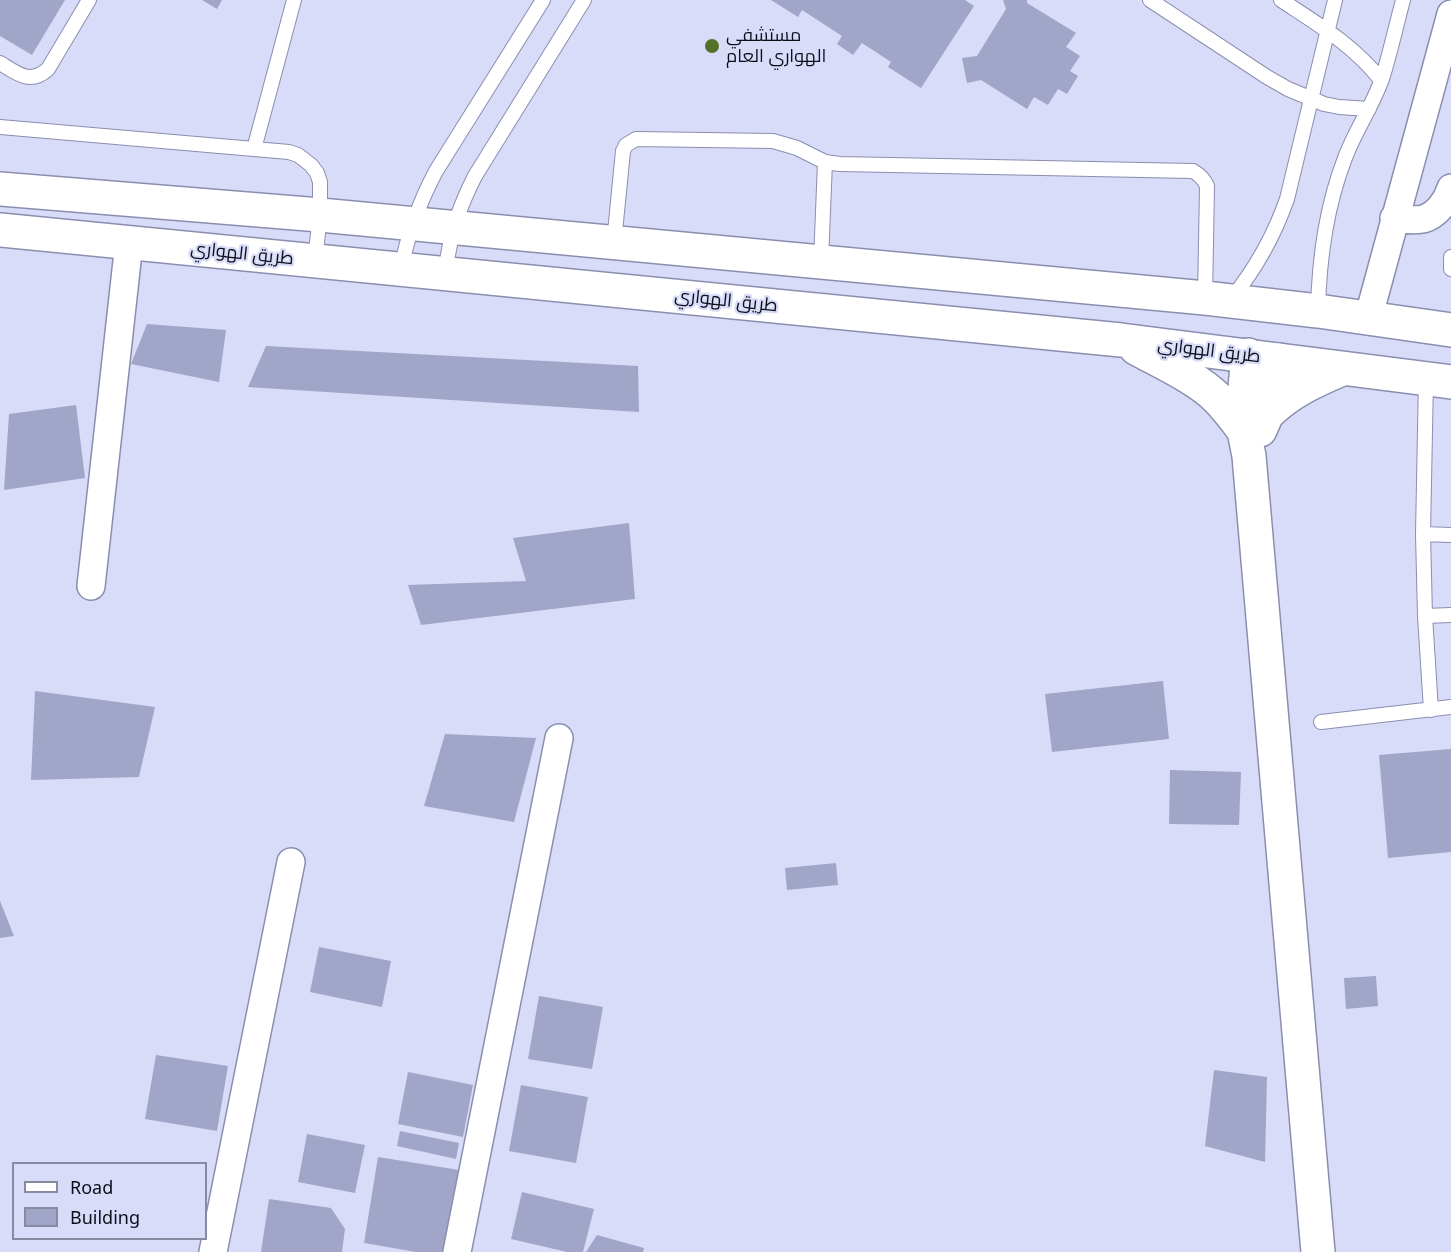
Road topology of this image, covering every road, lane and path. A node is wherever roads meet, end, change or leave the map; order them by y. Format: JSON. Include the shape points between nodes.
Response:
{"nodes":[{"id":1,"x":89,"y":0,"type":"edge"},
{"id":2,"x":294,"y":0,"type":"edge"},
{"id":3,"x":543,"y":0,"type":"edge"},
{"id":4,"x":584,"y":0,"type":"edge"},
{"id":5,"x":1150,"y":0,"type":"edge"},
{"id":6,"x":1281,"y":0,"type":"edge"},
{"id":7,"x":1335,"y":0,"type":"edge"},
{"id":8,"x":1403,"y":0,"type":"edge"},
{"id":9,"x":1451,"y":14,"type":"edge"},
{"id":10,"x":1327,"y":30,"type":"junction"},
{"id":11,"x":0,"y":63,"type":"edge"},
{"id":12,"x":1381,"y":81,"type":"junction"},
{"id":13,"x":1310,"y":99,"type":"junction"},
{"id":14,"x":1369,"y":109,"type":"junction"},
{"id":15,"x":0,"y":127,"type":"edge"},
{"id":16,"x":254,"y":149,"type":"junction"},
{"id":17,"x":825,"y":162,"type":"junction"},
{"id":18,"x":1451,"y":188,"type":"edge"},
{"id":19,"x":0,"y":189,"type":"edge"},
{"id":20,"x":320,"y":215,"type":"junction"},
{"id":21,"x":1394,"y":218,"type":"junction"},
{"id":22,"x":412,"y":224,"type":"junction"},
{"id":23,"x":453,"y":227,"type":"junction"},
{"id":24,"x":0,"y":230,"type":"edge"},
{"id":25,"x":614,"y":242,"type":"junction"},
{"id":26,"x":129,"y":243,"type":"junction"},
{"id":27,"x":1451,"y":257,"type":"edge"},
{"id":28,"x":315,"y":261,"type":"junction"},
{"id":29,"x":821,"y":262,"type":"junction"},
{"id":30,"x":401,"y":269,"type":"junction"},
{"id":31,"x":1451,"y":269,"type":"edge"},
{"id":32,"x":445,"y":274,"type":"junction"},
{"id":33,"x":1218,"y":300,"type":"junction"},
{"id":34,"x":1318,"y":311,"type":"junction"},
{"id":35,"x":1368,"y":319,"type":"junction"},
{"id":36,"x":1451,"y":330,"type":"edge"},
{"id":37,"x":1121,"y":340,"type":"junction"},
{"id":38,"x":1264,"y":358,"type":"junction"},
{"id":39,"x":1342,"y":369,"type":"junction"},
{"id":40,"x":1438,"y":380,"type":"edge"},
{"id":41,"x":1253,"y":434,"type":"junction"},
{"id":42,"x":1423,"y":534,"type":"junction"},
{"id":43,"x":1451,"y":535,"type":"edge"},
{"id":44,"x":91,"y":586,"type":"dead end"},
{"id":45,"x":1451,"y":615,"type":"edge"},
{"id":46,"x":1425,"y":616,"type":"junction"},
{"id":47,"x":1451,"y":707,"type":"edge"},
{"id":48,"x":1431,"y":710,"type":"junction"},
{"id":49,"x":1321,"y":722,"type":"dead end"},
{"id":50,"x":559,"y":738,"type":"dead end"},
{"id":51,"x":291,"y":862,"type":"dead end"},
{"id":52,"x":213,"y":1252,"type":"edge"},
{"id":53,"x":457,"y":1252,"type":"edge"},
{"id":54,"x":1318,"y":1252,"type":"edge"}],
"edges":[{"from":1,"to":11,"type":"lane","via":[[43,73],[24,77]]},
{"from":2,"to":16,"type":"lane"},
{"from":3,"to":22,"type":"lane","via":[[436,171]]},
{"from":4,"to":23,"type":"lane","via":[[475,176]]},
{"from":5,"to":13,"type":"lane","via":[[1267,77]]},
{"from":6,"to":10,"type":"lane"},
{"from":7,"to":10,"type":"lane"},
{"from":8,"to":12,"type":"lane"},
{"from":9,"to":21,"type":"street"},
{"from":10,"to":12,"type":"lane","via":[[1357,52]]},
{"from":10,"to":13,"type":"lane"},
{"from":12,"to":14,"type":"lane"},
{"from":13,"to":14,"type":"lane","via":[[1339,107]]},
{"from":13,"to":33,"type":"lane","via":[[1279,221],[1258,263]]},
{"from":14,"to":34,"type":"lane","via":[[1345,158],[1330,209],[1322,249]]},
{"from":15,"to":16,"type":"lane"},
{"from":16,"to":20,"type":"lane","via":[[305,159],[320,182]]},
{"from":17,"to":25,"type":"lane","via":[[773,141],[636,139],[623,151]]},
{"from":17,"to":29,"type":"lane"},
{"from":17,"to":33,"type":"lane","via":[[1193,171],[1207,186]]},
{"from":18,"to":21,"type":"street","via":[[1437,211],[1423,219]]},
{"from":19,"to":20,"type":"main road"},
{"from":20,"to":22,"type":"main road"},
{"from":20,"to":28,"type":"lane"},
{"from":21,"to":35,"type":"street"},
{"from":22,"to":23,"type":"main road"},
{"from":22,"to":30,"type":"lane"},
{"from":23,"to":25,"type":"main road"},
{"from":23,"to":32,"type":"lane"},
{"from":24,"to":26,"type":"main road","name":"طريق الهواري"},
{"from":25,"to":29,"type":"main road"},
{"from":26,"to":28,"type":"main road","name":"طريق الهواري"},
{"from":26,"to":44,"type":"street"},
{"from":27,"to":31,"type":"lane"},
{"from":28,"to":30,"type":"main road","name":"طريق الهواري"},
{"from":29,"to":33,"type":"main road"},
{"from":30,"to":32,"type":"main road","name":"طريق الهواري"},
{"from":32,"to":37,"type":"main road","name":"طريق الهواري"},
{"from":33,"to":34,"type":"main road"},
{"from":34,"to":35,"type":"main road"},
{"from":35,"to":36,"type":"main road"},
{"from":37,"to":38,"type":"main road","name":"طريق الهواري"},
{"from":37,"to":41,"type":"main road","via":[[1205,388]]},
{"from":38,"to":39,"type":"main road","name":"طريق الهواري"},
{"from":38,"to":41,"type":"main road","via":[[1243,410]]},
{"from":39,"to":40,"type":"main road","name":"طريق الهواري"},
{"from":39,"to":41,"type":"main road","via":[[1279,402]]},
{"from":40,"to":42,"type":"lane"},
{"from":41,"to":54,"type":"main road"},
{"from":42,"to":43,"type":"lane"},
{"from":42,"to":46,"type":"lane"},
{"from":45,"to":46,"type":"lane"},
{"from":46,"to":48,"type":"lane"},
{"from":47,"to":48,"type":"lane"},
{"from":48,"to":49,"type":"lane"},
{"from":50,"to":53,"type":"street"},
{"from":51,"to":52,"type":"street"}]}
